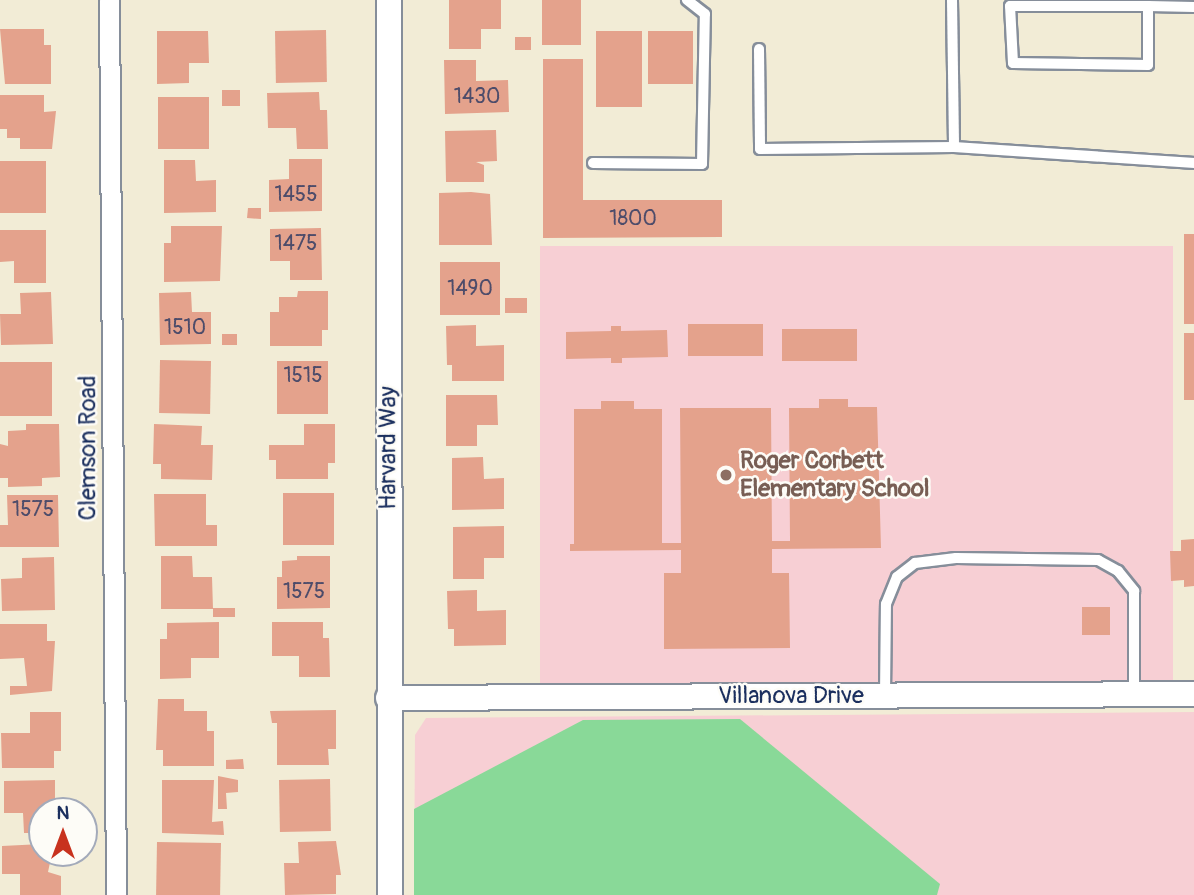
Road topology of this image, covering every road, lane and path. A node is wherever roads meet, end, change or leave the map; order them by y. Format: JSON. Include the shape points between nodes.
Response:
{"nodes":[{"id":1,"x":109,"y":0,"type":"edge"},
{"id":2,"x":389,"y":0,"type":"edge"},
{"id":3,"x":687,"y":0,"type":"edge"},
{"id":4,"x":952,"y":0,"type":"edge"},
{"id":5,"x":1148,"y":6,"type":"junction"},
{"id":6,"x":1194,"y":7,"type":"edge"},
{"id":7,"x":759,"y":49,"type":"dead end"},
{"id":8,"x":954,"y":146,"type":"junction"},
{"id":9,"x":593,"y":163,"type":"dead end"},
{"id":10,"x":1194,"y":163,"type":"edge"},
{"id":11,"x":1134,"y":694,"type":"junction"},
{"id":12,"x":1194,"y":694,"type":"edge"},
{"id":13,"x":886,"y":695,"type":"junction"},
{"id":14,"x":388,"y":698,"type":"junction"},
{"id":15,"x":116,"y":895,"type":"edge"},
{"id":16,"x":390,"y":895,"type":"edge"}],
"edges":[{"from":1,"to":15,"type":"street","name":"Clemson Road"},
{"from":2,"to":14,"type":"street","name":"Harvard Way"},
{"from":3,"to":9,"type":"lane","via":[[705,15],[702,164]]},
{"from":4,"to":8,"type":"lane"},
{"from":5,"to":5,"type":"lane","via":[[1010,6],[1013,63],[1148,65]]},
{"from":5,"to":6,"type":"lane"},
{"from":7,"to":8,"type":"lane","via":[[760,149]]},
{"from":8,"to":10,"type":"lane"},
{"from":11,"to":12,"type":"street","name":"Villanova Drive"},
{"from":11,"to":13,"type":"street","name":"Villanova Drive"},
{"from":11,"to":13,"type":"lane","via":[[1134,591],[1118,570],[1098,560],[956,558],[915,563],[897,577],[886,604]]},
{"from":13,"to":14,"type":"street","name":"Villanova Drive"},
{"from":14,"to":16,"type":"street","name":"Harvard Way"}]}
